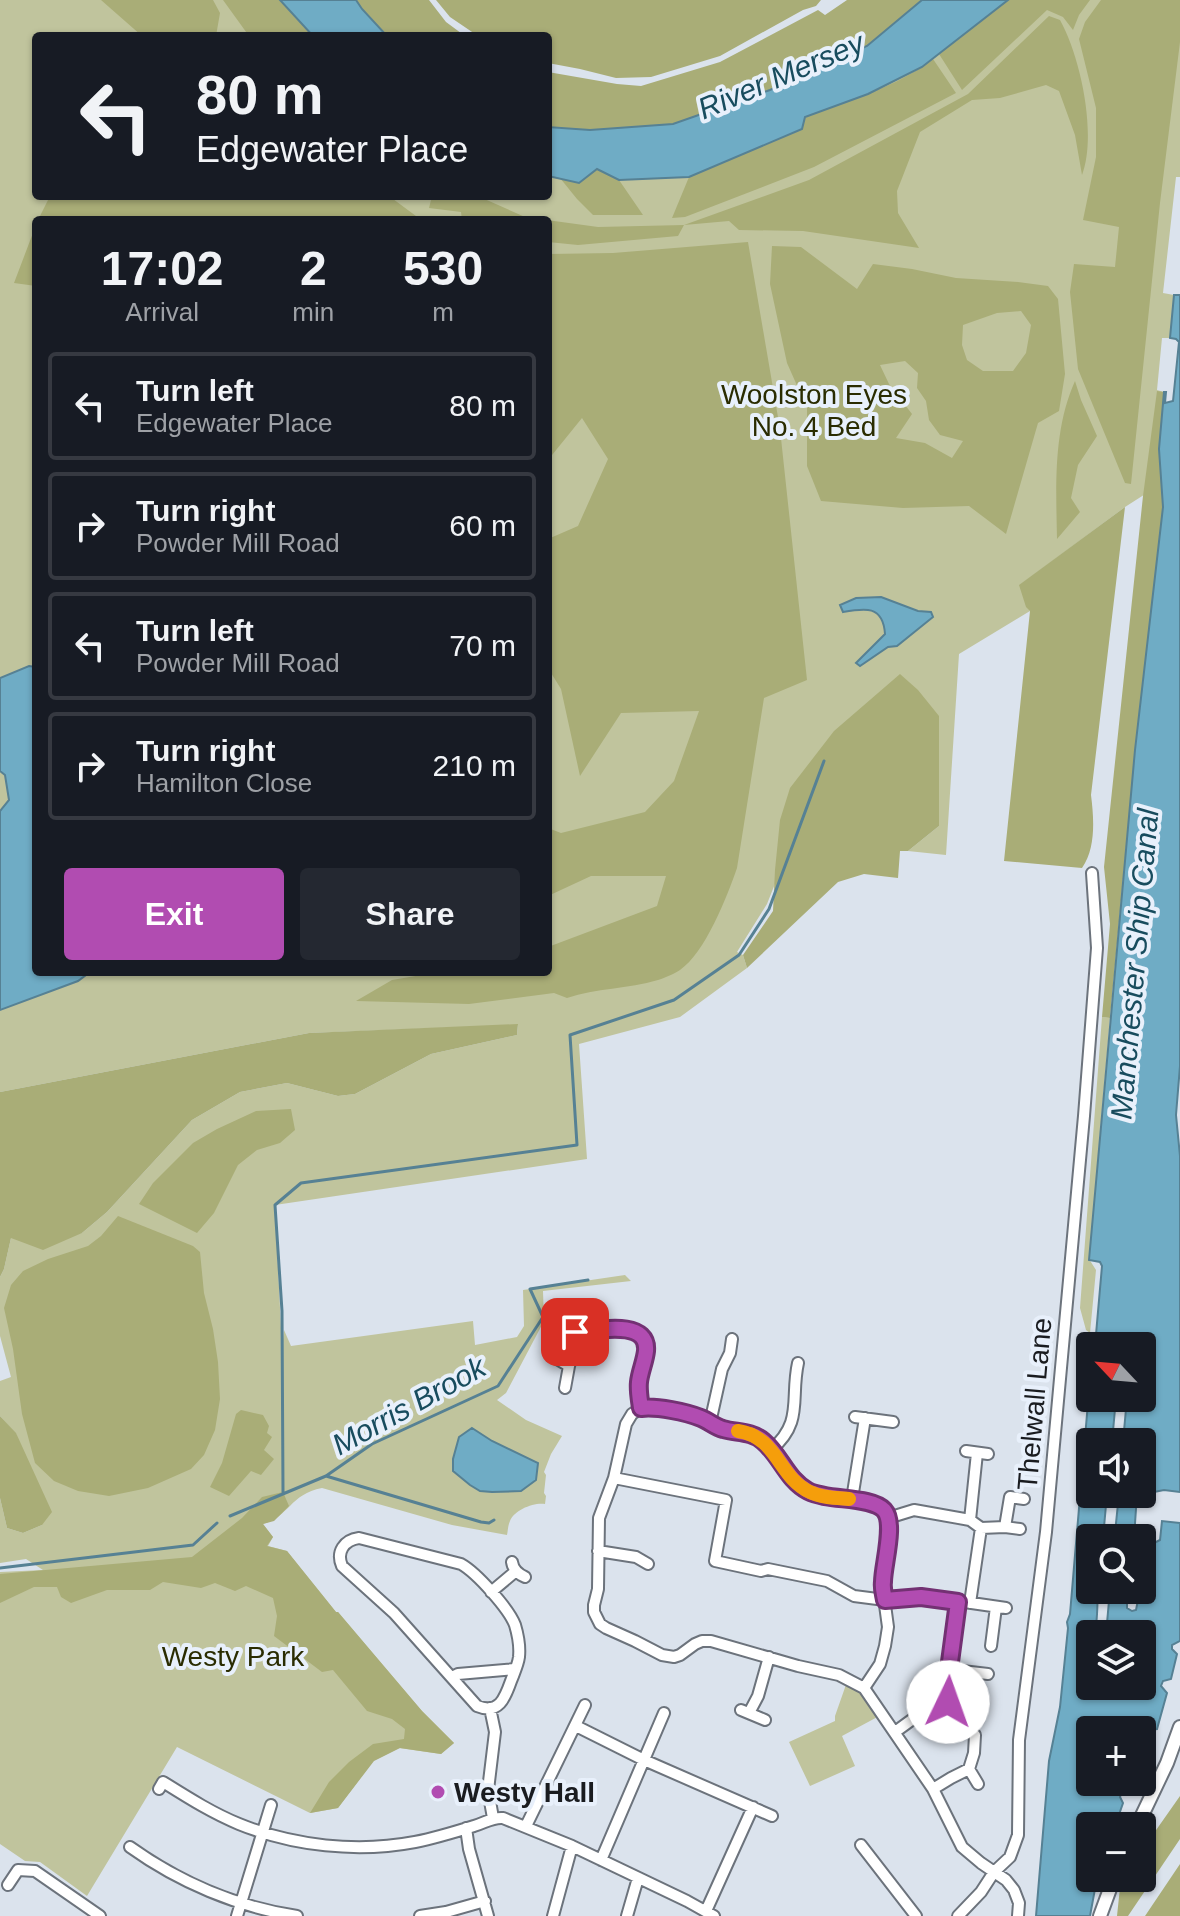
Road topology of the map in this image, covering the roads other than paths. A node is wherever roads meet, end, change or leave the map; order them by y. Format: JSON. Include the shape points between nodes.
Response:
{"nodes":[{"id":1,"x":1092,"y":873,"type":"dead end"},
{"id":2,"x":732,"y":1339,"type":"dead end"},
{"id":3,"x":557,"y":1359,"type":"dead end"},
{"id":4,"x":798,"y":1363,"type":"dead end"},
{"id":5,"x":569,"y":1366,"type":"junction"},
{"id":6,"x":565,"y":1388,"type":"dead end"},
{"id":7,"x":641,"y":1408,"type":"junction"},
{"id":8,"x":893,"y":1422,"type":"dead end"},
{"id":9,"x":710,"y":1423,"type":"junction"},
{"id":10,"x":771,"y":1450,"type":"junction"},
{"id":11,"x":977,"y":1453,"type":"dead end"},
{"id":12,"x":614,"y":1478,"type":"junction"},
{"id":13,"x":852,"y":1499,"type":"junction"},
{"id":14,"x":1024,"y":1499,"type":"dead end"},
{"id":15,"x":888,"y":1518,"type":"junction"},
{"id":16,"x":970,"y":1520,"type":"junction"},
{"id":17,"x":1005,"y":1527,"type":"junction"},
{"id":18,"x":981,"y":1528,"type":"junction"},
{"id":19,"x":1020,"y":1529,"type":"dead end"},
{"id":20,"x":598,"y":1551,"type":"junction"},
{"id":21,"x":648,"y":1564,"type":"dead end"},
{"id":22,"x":518,"y":1570,"type":"dead end"},
{"id":23,"x":491,"y":1592,"type":"junction"},
{"id":24,"x":885,"y":1600,"type":"junction"},
{"id":25,"x":958,"y":1602,"type":"junction"},
{"id":26,"x":970,"y":1603,"type":"junction"},
{"id":27,"x":991,"y":1646,"type":"dead end"},
{"id":28,"x":769,"y":1657,"type":"junction"},
{"id":29,"x":515,"y":1669,"type":"junction"},
{"id":30,"x":952,"y":1672,"type":"junction"},
{"id":31,"x":988,"y":1674,"type":"dead end"},
{"id":32,"x":452,"y":1677,"type":"junction"},
{"id":33,"x":864,"y":1688,"type":"junction"},
{"id":34,"x":585,"y":1705,"type":"dead end"},
{"id":35,"x":490,"y":1708,"type":"junction"},
{"id":36,"x":664,"y":1713,"type":"dead end"},
{"id":37,"x":765,"y":1720,"type":"dead end"},
{"id":38,"x":576,"y":1726,"type":"junction"},
{"id":39,"x":1180,"y":1727,"type":"edge"},
{"id":40,"x":895,"y":1732,"type":"junction"},
{"id":41,"x":975,"y":1735,"type":"dead end"},
{"id":42,"x":644,"y":1760,"type":"junction"},
{"id":43,"x":969,"y":1769,"type":"junction"},
{"id":44,"x":978,"y":1784,"type":"dead end"},
{"id":45,"x":159,"y":1789,"type":"dead end"},
{"id":46,"x":933,"y":1789,"type":"junction"},
{"id":47,"x":271,"y":1805,"type":"dead end"},
{"id":48,"x":753,"y":1807,"type":"junction"},
{"id":49,"x":1144,"y":1812,"type":"edge"},
{"id":50,"x":772,"y":1816,"type":"dead end"},
{"id":51,"x":493,"y":1818,"type":"junction"},
{"id":52,"x":526,"y":1826,"type":"junction"},
{"id":53,"x":466,"y":1828,"type":"junction"},
{"id":54,"x":262,"y":1832,"type":"junction"},
{"id":55,"x":861,"y":1845,"type":"dead end"},
{"id":56,"x":572,"y":1846,"type":"junction"},
{"id":57,"x":130,"y":1847,"type":"dead end"},
{"id":58,"x":601,"y":1860,"type":"junction"},
{"id":59,"x":994,"y":1872,"type":"junction"},
{"id":60,"x":638,"y":1878,"type":"junction"},
{"id":61,"x":8,"y":1885,"type":"dead end"},
{"id":62,"x":1109,"y":1892,"type":"edge"},
{"id":63,"x":485,"y":1901,"type":"junction"},
{"id":64,"x":241,"y":1903,"type":"junction"},
{"id":65,"x":86,"y":1912,"type":"edge"},
{"id":66,"x":710,"y":1913,"type":"edge"},
{"id":67,"x":100,"y":1916,"type":"edge"},
{"id":68,"x":237,"y":1916,"type":"edge"},
{"id":69,"x":297,"y":1916,"type":"edge"},
{"id":70,"x":420,"y":1916,"type":"edge"},
{"id":71,"x":488,"y":1916,"type":"edge"},
{"id":72,"x":553,"y":1916,"type":"edge"},
{"id":73,"x":627,"y":1916,"type":"edge"},
{"id":74,"x":916,"y":1916,"type":"edge"},
{"id":75,"x":958,"y":1916,"type":"edge"},
{"id":76,"x":1018,"y":1916,"type":"edge"},
{"id":77,"x":1100,"y":1916,"type":"edge"}],
"edges":[{"from":1,"to":59,"type":"street","name":"Thelwall Lane","via":[[1097,948],[1084,1116],[1046,1532],[1019,1740],[1018,1827],[1012,1853]]},
{"from":2,"to":9,"type":"street"},
{"from":3,"to":5,"type":"street"},
{"from":4,"to":10,"type":"street","via":[[794,1415],[789,1430]]},
{"from":5,"to":6,"type":"street"},
{"from":5,"to":7,"type":"street","via":[[575,1332],[633,1330],[647,1348],[639,1381]]},
{"from":7,"to":9,"type":"street"},
{"from":7,"to":12,"type":"street","via":[[626,1424]]},
{"from":8,"to":13,"type":"street","via":[[860,1417]]},
{"from":9,"to":10,"type":"street","via":[[755,1436]]},
{"from":10,"to":13,"type":"street","via":[[803,1488]]},
{"from":11,"to":16,"type":"street"},
{"from":12,"to":20,"type":"street","via":[[599,1518]]},
{"from":12,"to":24,"type":"street","via":[[726,1500],[715,1561],[827,1581],[854,1596]]},
{"from":13,"to":15,"type":"street","via":[[875,1504]]},
{"from":14,"to":17,"type":"street","via":[[1010,1497]]},
{"from":15,"to":16,"type":"street","via":[[914,1510]]},
{"from":15,"to":24,"type":"street"},
{"from":16,"to":18,"type":"street"},
{"from":17,"to":18,"type":"street"},
{"from":17,"to":19,"type":"street"},
{"from":18,"to":26,"type":"street"},
{"from":20,"to":21,"type":"street"},
{"from":20,"to":28,"type":"street","via":[[594,1612],[606,1628],[668,1657],[702,1641]]},
{"from":22,"to":23,"type":"street"},
{"from":23,"to":29,"type":"street","via":[[514,1622],[519,1648]]},
{"from":23,"to":32,"type":"street","via":[[461,1564],[367,1539],[352,1539],[342,1548],[342,1566]]},
{"from":24,"to":25,"type":"street"},
{"from":24,"to":33,"type":"street","via":[[885,1646]]},
{"from":25,"to":26,"type":"street"},
{"from":25,"to":30,"type":"street"},
{"from":26,"to":27,"type":"street","via":[[1001,1608]]},
{"from":28,"to":33,"type":"street","via":[[839,1675]]},
{"from":28,"to":37,"type":"street","via":[[758,1696],[745,1712]]},
{"from":29,"to":32,"type":"street"},
{"from":29,"to":35,"type":"street","via":[[502,1703]]},
{"from":30,"to":31,"type":"street"},
{"from":30,"to":40,"type":"street","via":[[954,1688],[948,1702]]},
{"from":32,"to":35,"type":"street","via":[[477,1706]]},
{"from":33,"to":40,"type":"street"},
{"from":34,"to":38,"type":"street"},
{"from":35,"to":51,"type":"street","via":[[495,1732],[488,1790]]},
{"from":36,"to":42,"type":"street"},
{"from":38,"to":42,"type":"street"},
{"from":38,"to":52,"type":"street"},
{"from":39,"to":49,"type":"main road"},
{"from":40,"to":46,"type":"street"},
{"from":41,"to":43,"type":"street"},
{"from":42,"to":48,"type":"street"},
{"from":42,"to":58,"type":"street"},
{"from":43,"to":44,"type":"street"},
{"from":43,"to":46,"type":"street"},
{"from":45,"to":54,"type":"street","via":[[163,1782],[237,1824]]},
{"from":46,"to":59,"type":"street","via":[[962,1847]]},
{"from":47,"to":54,"type":"street"},
{"from":48,"to":50,"type":"street"},
{"from":48,"to":66,"type":"street"},
{"from":51,"to":52,"type":"street"},
{"from":51,"to":53,"type":"street"},
{"from":52,"to":56,"type":"street"},
{"from":53,"to":54,"type":"street","via":[[373,1846],[310,1843]]},
{"from":53,"to":63,"type":"street"},
{"from":54,"to":64,"type":"street"},
{"from":55,"to":74,"type":"street"},
{"from":56,"to":58,"type":"street"},
{"from":56,"to":72,"type":"street"},
{"from":57,"to":64,"type":"street","via":[[184,1879]]},
{"from":58,"to":60,"type":"street"},
{"from":59,"to":75,"type":"street","name":"Thelwall Lane"},
{"from":59,"to":76,"type":"street","via":[[1014,1890]]},
{"from":60,"to":66,"type":"street"},
{"from":60,"to":73,"type":"street"},
{"from":61,"to":65,"type":"street","via":[[18,1870],[35,1871]]},
{"from":62,"to":77,"type":"main road"},
{"from":63,"to":70,"type":"street"},
{"from":63,"to":71,"type":"street"},
{"from":64,"to":68,"type":"street"},
{"from":64,"to":69,"type":"street"},
{"from":65,"to":67,"type":"street"}]}
